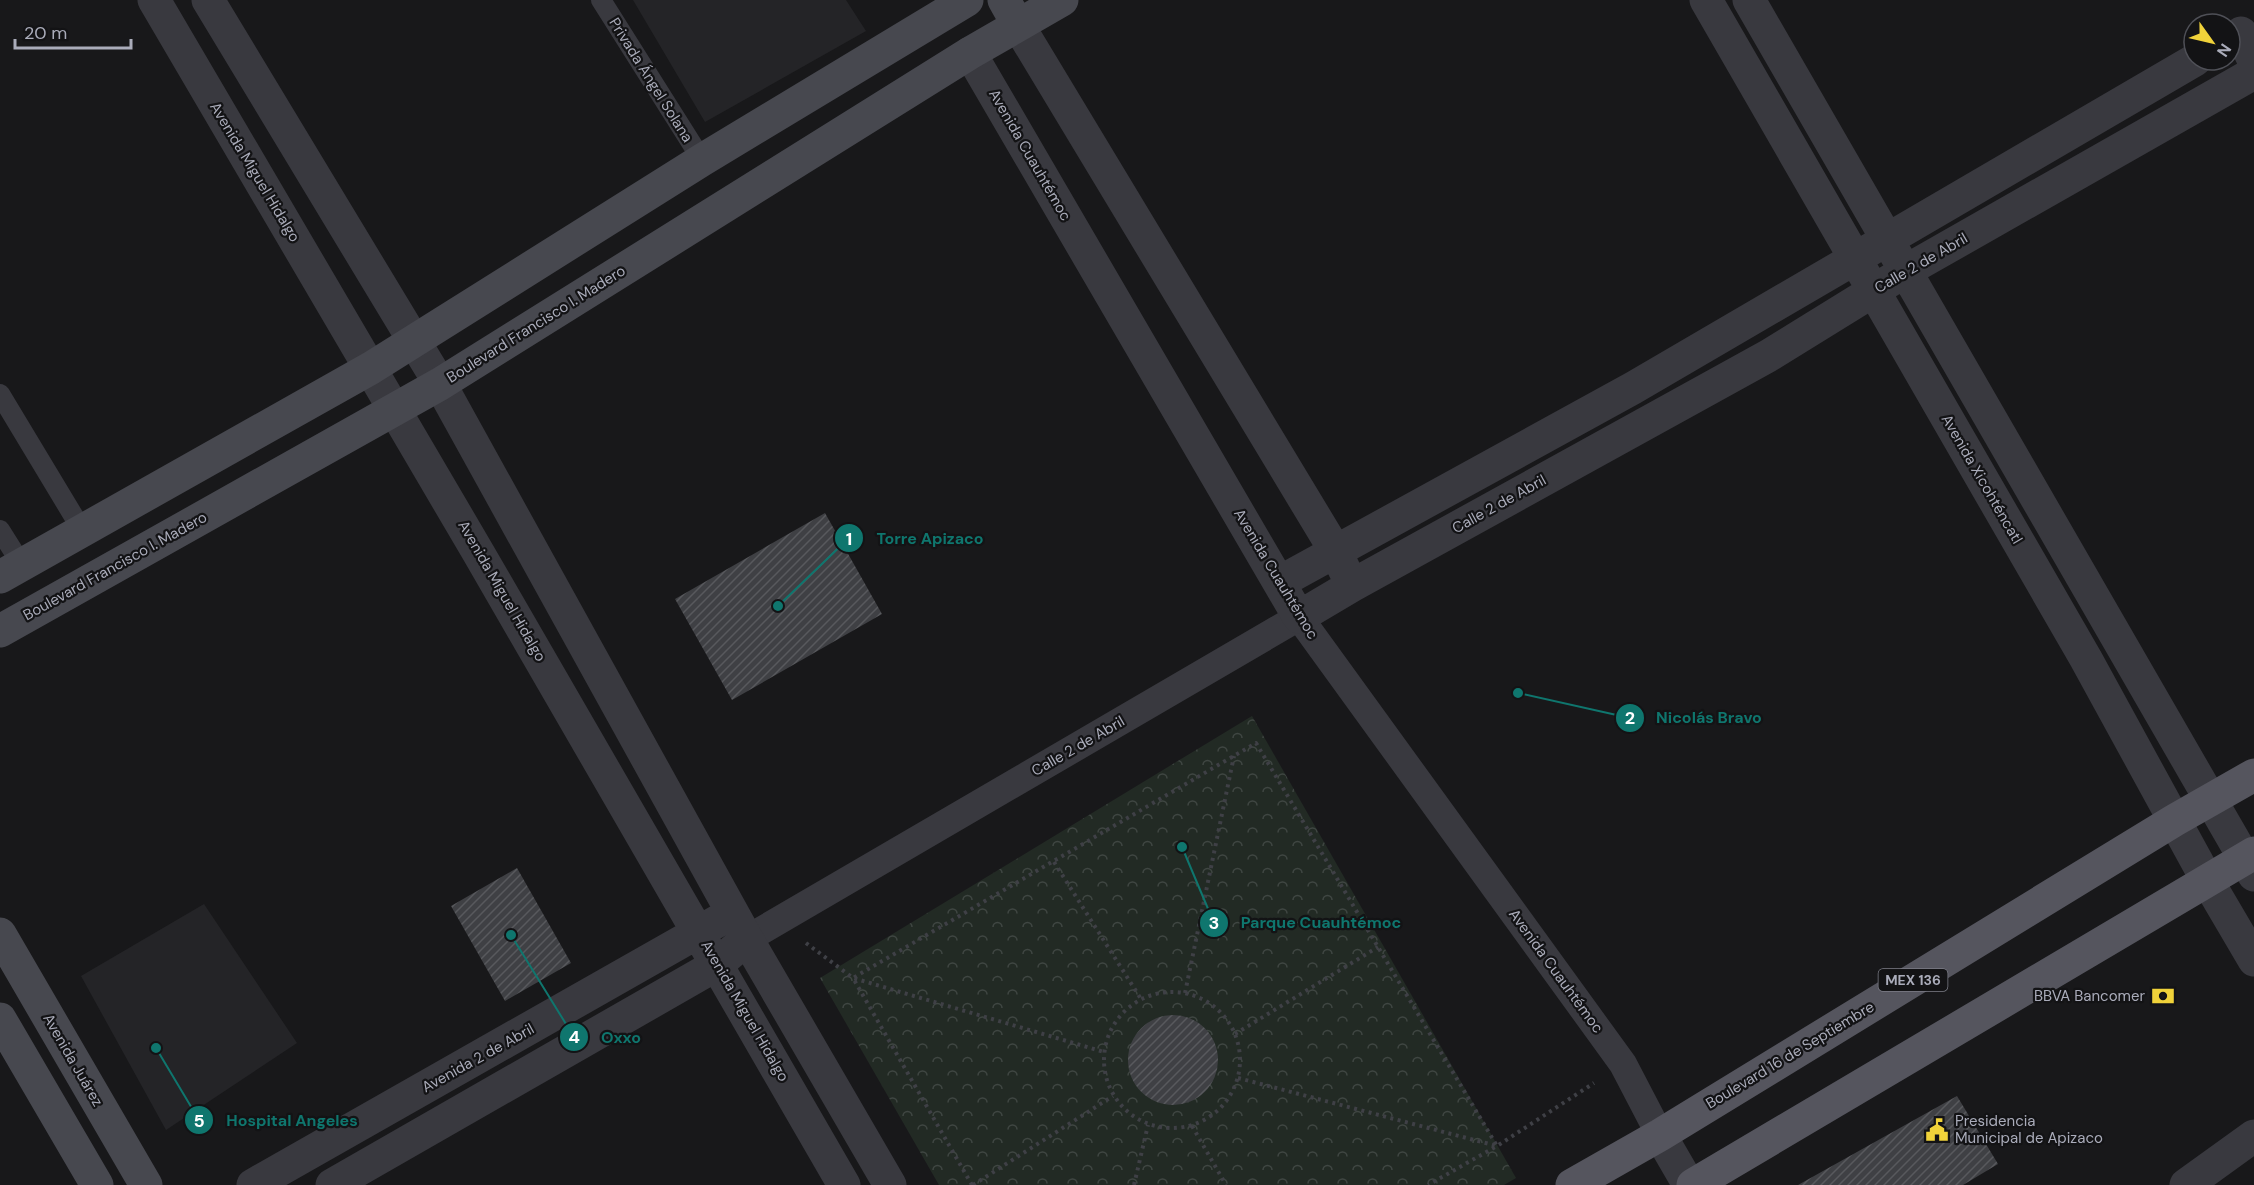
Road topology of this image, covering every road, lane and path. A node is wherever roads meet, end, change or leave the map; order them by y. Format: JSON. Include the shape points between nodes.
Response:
{"nodes":[{"id":1,"x":154,"y":0,"type":"edge"},
{"id":2,"x":208,"y":0,"type":"edge"},
{"id":3,"x":601,"y":0,"type":"edge"},
{"id":4,"x":1062,"y":0,"type":"edge"},
{"id":5,"x":1706,"y":0,"type":"edge"},
{"id":6,"x":1749,"y":0,"type":"edge"},
{"id":7,"x":951,"y":4,"type":"edge"},
{"id":8,"x":1011,"y":13,"type":"edge"},
{"id":9,"x":970,"y":53,"type":"junction"},
{"id":10,"x":2182,"y":68,"type":"edge"},
{"id":11,"x":2254,"y":73,"type":"edge"},
{"id":12,"x":1793,"y":76,"type":"junction"},
{"id":13,"x":1760,"y":94,"type":"junction"},
{"id":14,"x":2077,"y":130,"type":"junction"},
{"id":15,"x":702,"y":160,"type":"junction"},
{"id":16,"x":2094,"y":163,"type":"junction"},
{"id":17,"x":1887,"y":240,"type":"junction"},
{"id":18,"x":1856,"y":258,"type":"junction"},
{"id":19,"x":1904,"y":272,"type":"junction"},
{"id":20,"x":1874,"y":290,"type":"junction"},
{"id":21,"x":1746,"y":323,"type":"junction"},
{"id":22,"x":415,"y":341,"type":"junction"},
{"id":23,"x":1768,"y":356,"type":"junction"},
{"id":24,"x":371,"y":368,"type":"junction"},
{"id":25,"x":440,"y":384,"type":"junction"},
{"id":26,"x":1633,"y":388,"type":"junction"},
{"id":27,"x":0,"y":394,"type":"edge"},
{"id":28,"x":396,"y":409,"type":"junction"},
{"id":29,"x":1650,"y":421,"type":"junction"},
{"id":30,"x":2007,"y":449,"type":"junction"},
{"id":31,"x":1975,"y":467,"type":"junction"},
{"id":32,"x":0,"y":530,"type":"edge"},
{"id":33,"x":82,"y":530,"type":"junction"},
{"id":34,"x":1336,"y":552,"type":"junction"},
{"id":35,"x":11,"y":571,"type":"edge"},
{"id":36,"x":1280,"y":582,"type":"junction"},
{"id":37,"x":1353,"y":585,"type":"junction"},
{"id":38,"x":1299,"y":617,"type":"junction"},
{"id":39,"x":0,"y":631,"type":"edge"},
{"id":40,"x":2119,"y":642,"type":"junction"},
{"id":41,"x":2086,"y":659,"type":"junction"},
{"id":42,"x":613,"y":696,"type":"junction"},
{"id":43,"x":576,"y":719,"type":"junction"},
{"id":44,"x":1234,"y":756,"type":"junction"},
{"id":45,"x":2254,"y":775,"type":"edge"},
{"id":46,"x":2211,"y":801,"type":"junction"},
{"id":47,"x":2175,"y":820,"type":"junction"},
{"id":48,"x":1054,"y":862,"type":"junction"},
{"id":49,"x":2251,"y":862,"type":"edge"},
{"id":50,"x":2207,"y":880,"type":"junction"},
{"id":51,"x":778,"y":922,"type":"junction"},
{"id":52,"x":740,"y":926,"type":"junction"},
{"id":53,"x":700,"y":933,"type":"junction"},
{"id":54,"x":0,"y":934,"type":"edge"},
{"id":55,"x":1378,"y":947,"type":"junction"},
{"id":56,"x":2254,"y":960,"type":"edge"},
{"id":57,"x":718,"y":964,"type":"junction"},
{"id":58,"x":10,"y":977,"type":"edge"},
{"id":59,"x":854,"y":978,"type":"junction"},
{"id":60,"x":1185,"y":993,"type":"junction"},
{"id":61,"x":1141,"y":999,"type":"junction"},
{"id":62,"x":0,"y":1019,"type":"edge"},
{"id":63,"x":531,"y":1028,"type":"junction"},
{"id":64,"x":1235,"y":1034,"type":"junction"},
{"id":65,"x":1104,"y":1052,"type":"junction"},
{"id":66,"x":549,"y":1061,"type":"junction"},
{"id":67,"x":1623,"y":1064,"type":"junction"},
{"id":68,"x":1238,"y":1078,"type":"junction"},
{"id":69,"x":1113,"y":1096,"type":"junction"},
{"id":70,"x":359,"y":1125,"type":"junction"},
{"id":71,"x":1148,"y":1125,"type":"junction"},
{"id":72,"x":1192,"y":1126,"type":"junction"},
{"id":73,"x":1660,"y":1135,"type":"junction"},
{"id":74,"x":2254,"y":1136,"type":"edge"},
{"id":75,"x":1497,"y":1146,"type":"junction"},
{"id":76,"x":375,"y":1160,"type":"junction"},
{"id":77,"x":1591,"y":1180,"type":"edge"},
{"id":78,"x":97,"y":1185,"type":"edge"},
{"id":79,"x":146,"y":1185,"type":"edge"},
{"id":80,"x":253,"y":1185,"type":"edge"},
{"id":81,"x":332,"y":1185,"type":"edge"},
{"id":82,"x":844,"y":1185,"type":"edge"},
{"id":83,"x":890,"y":1185,"type":"edge"},
{"id":84,"x":972,"y":1185,"type":"edge"},
{"id":85,"x":1134,"y":1185,"type":"edge"},
{"id":86,"x":1226,"y":1185,"type":"edge"},
{"id":87,"x":1428,"y":1185,"type":"edge"},
{"id":88,"x":1691,"y":1185,"type":"edge"},
{"id":89,"x":2186,"y":1185,"type":"edge"}],
"edges":[{"from":1,"to":24,"type":"street","name":"Avenida Miguel Hidalgo"},
{"from":2,"to":22,"type":"street"},
{"from":3,"to":15,"type":"lane","name":"Privada Ángel Solana"},
{"from":4,"to":8,"type":"main road","name":"Boulevard Francisco I. Madero"},
{"from":5,"to":13,"type":"street","name":"Avenida Xicohténcatl"},
{"from":6,"to":12,"type":"street"},
{"from":7,"to":9,"type":"main road","name":"Avenida Cuauhtémoc"},
{"from":7,"to":15,"type":"main road"},
{"from":8,"to":9,"type":"main road","name":"Boulevard Francisco I. Madero"},
{"from":8,"to":34,"type":"street"},
{"from":9,"to":25,"type":"main road","name":"Boulevard Francisco I. Madero"},
{"from":9,"to":36,"type":"street","name":"Avenida Cuauhtémoc"},
{"from":10,"to":14,"type":"street"},
{"from":11,"to":16,"type":"street","name":"Calle 2 de Abril"},
{"from":12,"to":13,"type":"street"},
{"from":12,"to":17,"type":"street"},
{"from":13,"to":18,"type":"street","name":"Avenida Xicohténcatl"},
{"from":14,"to":16,"type":"street"},
{"from":14,"to":17,"type":"street"},
{"from":15,"to":22,"type":"main road"},
{"from":16,"to":19,"type":"street","name":"Calle 2 de Abril"},
{"from":17,"to":18,"type":"street"},
{"from":17,"to":19,"type":"street"},
{"from":18,"to":20,"type":"street","name":"Avenida Xicohténcatl"},
{"from":18,"to":21,"type":"street"},
{"from":19,"to":20,"type":"street","name":"Calle 2 de Abril"},
{"from":19,"to":30,"type":"street"},
{"from":20,"to":23,"type":"street","name":"Calle 2 de Abril"},
{"from":20,"to":31,"type":"street","name":"Avenida Xicohténcatl"},
{"from":21,"to":23,"type":"street"},
{"from":21,"to":26,"type":"street"},
{"from":22,"to":24,"type":"main road"},
{"from":22,"to":25,"type":"street"},
{"from":23,"to":29,"type":"street","name":"Calle 2 de Abril"},
{"from":24,"to":28,"type":"street","name":"Avenida Miguel Hidalgo"},
{"from":24,"to":33,"type":"main road"},
{"from":25,"to":28,"type":"main road","name":"Boulevard Francisco I. Madero"},
{"from":25,"to":42,"type":"street"},
{"from":26,"to":29,"type":"street"},
{"from":26,"to":34,"type":"street"},
{"from":27,"to":33,"type":"lane"},
{"from":28,"to":39,"type":"main road","name":"Boulevard Francisco I. Madero"},
{"from":28,"to":43,"type":"street","name":"Avenida Miguel Hidalgo"},
{"from":29,"to":37,"type":"street","name":"Calle 2 de Abril"},
{"from":30,"to":31,"type":"street"},
{"from":30,"to":40,"type":"street"},
{"from":31,"to":41,"type":"street","name":"Avenida Xicohténcatl"},
{"from":32,"to":35,"type":"lane"},
{"from":33,"to":35,"type":"main road"},
{"from":34,"to":36,"type":"street"},
{"from":34,"to":37,"type":"street"},
{"from":36,"to":38,"type":"street","name":"Avenida Cuauhtémoc"},
{"from":37,"to":38,"type":"street","name":"Calle 2 de Abril"},
{"from":38,"to":51,"type":"street","name":"Calle 2 de Abril"},
{"from":38,"to":67,"type":"street","name":"Avenida Cuauhtémoc"},
{"from":40,"to":41,"type":"street"},
{"from":40,"to":46,"type":"street"},
{"from":41,"to":47,"type":"street","name":"Avenida Xicohténcatl"},
{"from":42,"to":43,"type":"street"},
{"from":42,"to":52,"type":"street"},
{"from":43,"to":53,"type":"street","name":"Avenida Miguel Hidalgo"},
{"from":44,"to":48,"type":"path"},
{"from":44,"to":55,"type":"path","via":[[1256,743]]},
{"from":44,"to":60,"type":"path"},
{"from":45,"to":46,"type":"main road","name":"Boulevard 16 de Septiembre","number":"MEX 136"},
{"from":46,"to":47,"type":"main road","name":"Boulevard 16 de Septiembre","number":"MEX 136"},
{"from":46,"to":49,"type":"street"},
{"from":47,"to":50,"type":"street","name":"Avenida Xicohténcatl"},
{"from":47,"to":73,"type":"main road","name":"Boulevard 16 de Septiembre","number":"MEX 136"},
{"from":48,"to":59,"type":"path"},
{"from":48,"to":61,"type":"path"},
{"from":49,"to":50,"type":"main road"},
{"from":50,"to":56,"type":"street","name":"Avenida Xicohténcatl"},
{"from":50,"to":88,"type":"main road"},
{"from":51,"to":52,"type":"street","name":"Calle 2 de Abril"},
{"from":51,"to":59,"type":"path"},
{"from":52,"to":53,"type":"street","name":"Avenida 2 de Abril"},
{"from":52,"to":57,"type":"street"},
{"from":52,"to":83,"type":"street"},
{"from":53,"to":57,"type":"street","name":"Avenida Miguel Hidalgo"},
{"from":53,"to":63,"type":"street","name":"Avenida 2 de Abril"},
{"from":54,"to":58,"type":"main road","name":"Avenida Juárez"},
{"from":55,"to":64,"type":"path"},
{"from":55,"to":75,"type":"path"},
{"from":57,"to":66,"type":"street"},
{"from":57,"to":82,"type":"street","name":"Avenida Miguel Hidalgo"},
{"from":58,"to":79,"type":"main road","name":"Avenida Juárez"},
{"from":59,"to":65,"type":"path"},
{"from":59,"to":84,"type":"path"},
{"from":60,"to":61,"type":"path","via":[[1162,992]]},
{"from":60,"to":64,"type":"path","via":[[1206,1001],[1224,1015]]},
{"from":61,"to":65,"type":"path","via":[[1123,1013],[1110,1031]]},
{"from":62,"to":78,"type":"main road"},
{"from":63,"to":66,"type":"street"},
{"from":63,"to":70,"type":"street","name":"Avenida 2 de Abril"},
{"from":64,"to":68,"type":"path","via":[[1240,1056]]},
{"from":65,"to":69,"type":"path","via":[[1105,1075]]},
{"from":66,"to":76,"type":"street"},
{"from":67,"to":73,"type":"street","name":"Avenida Cuauhtémoc"},
{"from":67,"to":75,"type":"path"},
{"from":68,"to":72,"type":"path","via":[[1228,1099],[1213,1115]]},
{"from":68,"to":75,"type":"path"},
{"from":69,"to":71,"type":"path","via":[[1128,1113]]},
{"from":69,"to":84,"type":"path"},
{"from":70,"to":76,"type":"street"},
{"from":70,"to":80,"type":"street","name":"Avenida 2 de Abril"},
{"from":71,"to":72,"type":"path","via":[[1170,1129]]},
{"from":71,"to":85,"type":"path"},
{"from":72,"to":86,"type":"path"},
{"from":73,"to":77,"type":"main road","name":"Boulevard 16 de Septiembre","number":"MEX 136"},
{"from":73,"to":88,"type":"street","name":"Avenida Cuauhtémoc"},
{"from":74,"to":89,"type":"street"},
{"from":75,"to":87,"type":"path"},
{"from":76,"to":81,"type":"street"}]}
